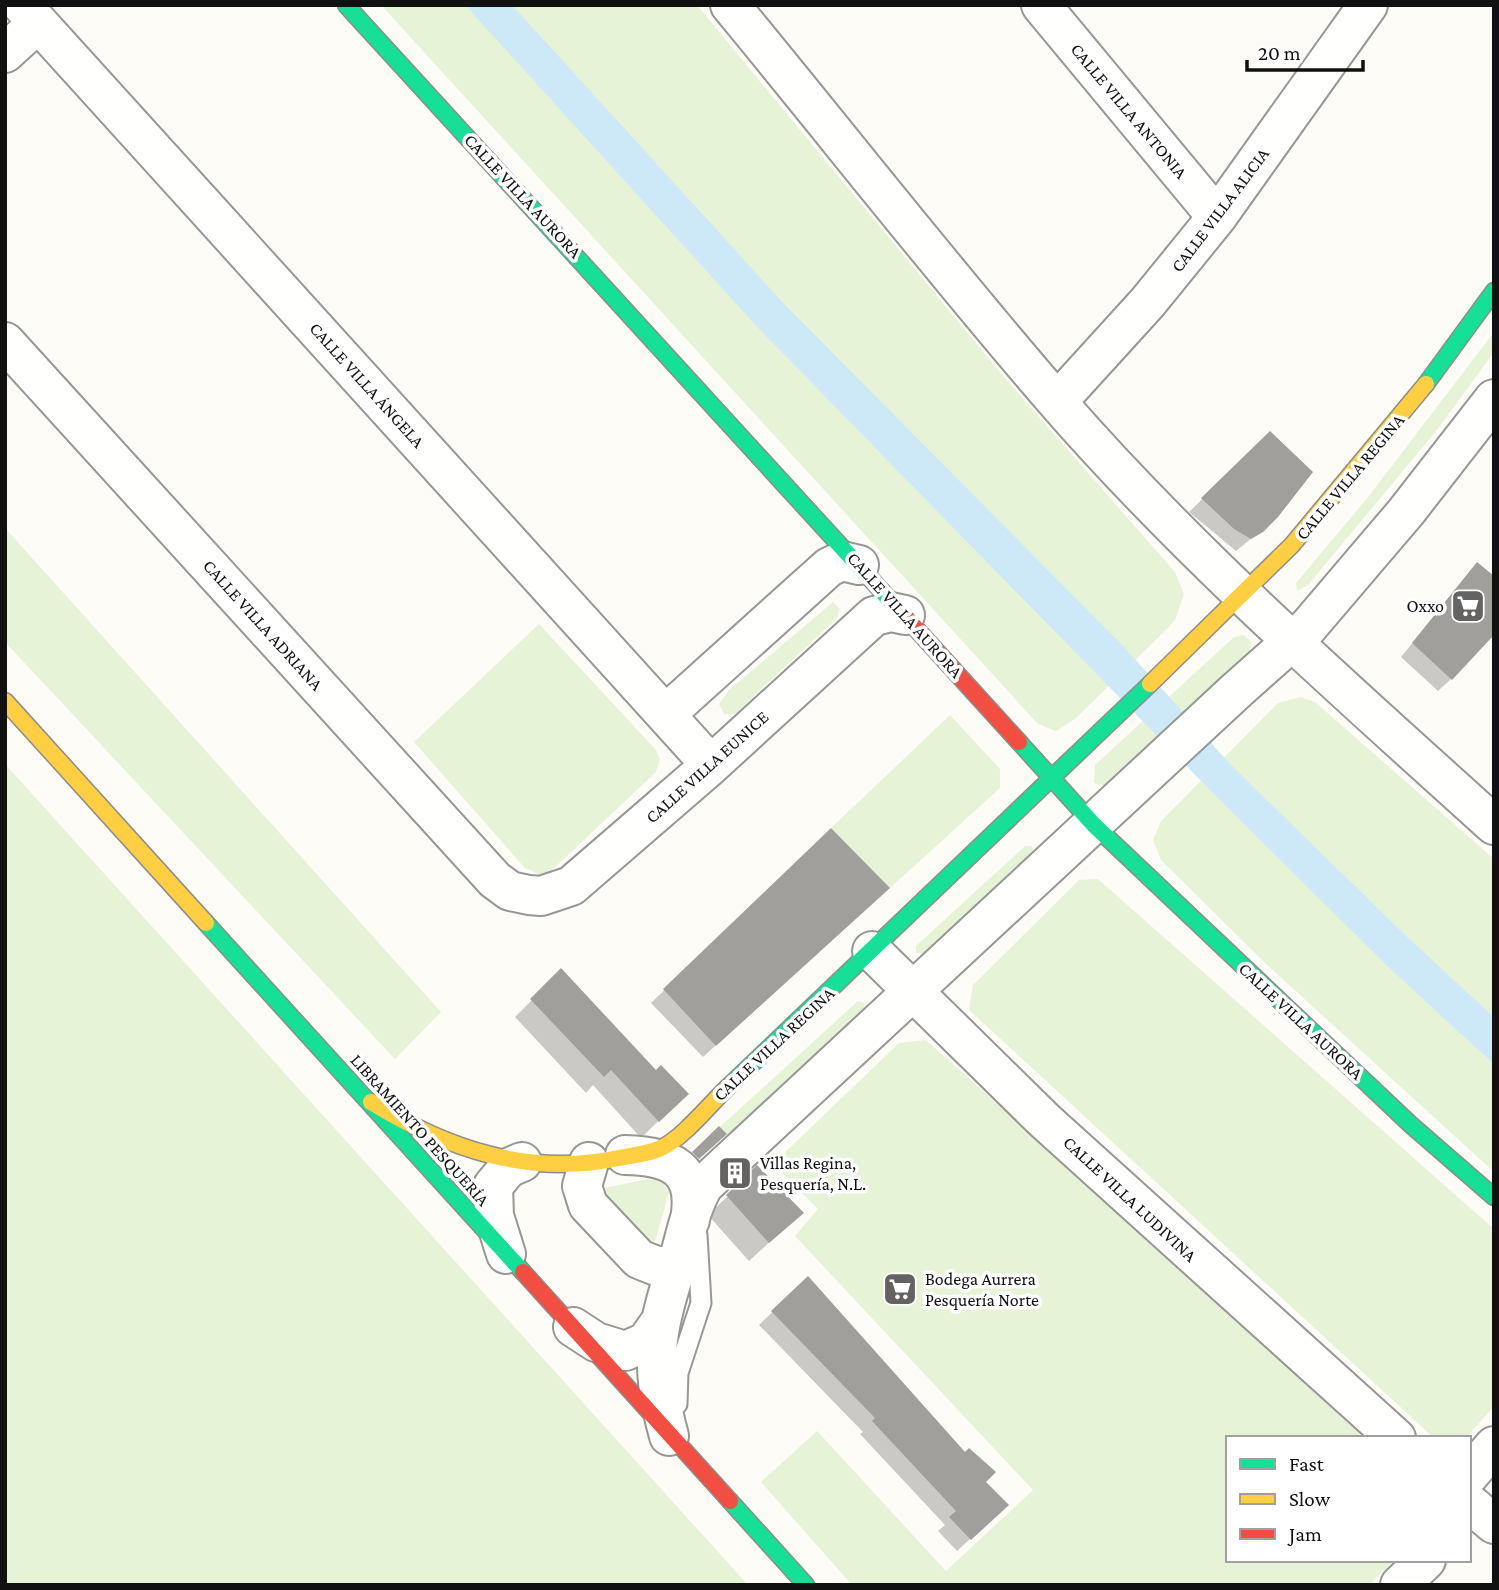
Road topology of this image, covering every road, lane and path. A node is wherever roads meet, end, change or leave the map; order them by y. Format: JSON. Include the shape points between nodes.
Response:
{"nodes":[{"id":1,"x":346,"y":5,"type":"edge"},
{"id":2,"x":730,"y":5,"type":"edge"},
{"id":3,"x":1041,"y":5,"type":"edge"},
{"id":4,"x":1364,"y":7,"type":"edge"},
{"id":5,"x":30,"y":14,"type":"edge"},
{"id":6,"x":5,"y":53,"type":"edge"},
{"id":7,"x":1217,"y":218,"type":"junction"},
{"id":8,"x":1494,"y":291,"type":"edge"},
{"id":9,"x":5,"y":342,"type":"edge"},
{"id":10,"x":1494,"y":399,"type":"edge"},
{"id":11,"x":1057,"y":402,"type":"junction"},
{"id":12,"x":862,"y":579,"type":"junction"},
{"id":13,"x":1267,"y":618,"type":"junction"},
{"id":14,"x":5,"y":701,"type":"edge"},
{"id":15,"x":667,"y":713,"type":"junction"},
{"id":16,"x":711,"y":765,"type":"junction"},
{"id":17,"x":1073,"y":802,"type":"junction"},
{"id":18,"x":1492,"y":820,"type":"edge"},
{"id":19,"x":528,"y":895,"type":"joint"},
{"id":20,"x":872,"y":951,"type":"junction"},
{"id":21,"x":913,"y":992,"type":"junction"},
{"id":22,"x":371,"y":1102,"type":"junction"},
{"id":23,"x":607,"y":1159,"type":"junction"},
{"id":24,"x":522,"y":1162,"type":"junction"},
{"id":25,"x":1494,"y":1197,"type":"edge"},
{"id":26,"x":694,"y":1210,"type":"junction"},
{"id":27,"x":506,"y":1254,"type":"junction"},
{"id":28,"x":677,"y":1263,"type":"junction"},
{"id":29,"x":566,"y":1321,"type":"junction"},
{"id":30,"x":658,"y":1325,"type":"junction"},
{"id":31,"x":676,"y":1430,"type":"junction"},
{"id":32,"x":1394,"y":1436,"type":"edge"},
{"id":33,"x":1494,"y":1446,"type":"edge"},
{"id":34,"x":710,"y":1468,"type":"joint"},
{"id":35,"x":1476,"y":1506,"type":"edge"},
{"id":36,"x":1424,"y":1562,"type":"edge"},
{"id":37,"x":806,"y":1585,"type":"edge"},
{"id":38,"x":1400,"y":1585,"type":"edge"}],
"edges":[{"from":1,"to":12,"type":"street","name":"CALLE VILLA AURORA"},
{"from":2,"to":11,"type":"street"},
{"from":3,"to":7,"type":"street","name":"CALLE VILLA ANTONIA"},
{"from":4,"to":7,"type":"street","name":"CALLE VILLA ALICIA"},
{"from":5,"to":6,"type":"street"},
{"from":5,"to":15,"type":"street","name":"CALLE VILLA ÁNGELA"},
{"from":7,"to":11,"type":"street","name":"CALLE VILLA ALICIA"},
{"from":8,"to":13,"type":"street","name":"CALLE VILLA REGINA","via":[[1326,509]]},
{"from":9,"to":19,"type":"street","name":"CALLE VILLA ADRIANA","via":[[495,880],[510,891]]},
{"from":10,"to":13,"type":"street","name":"CALLE VILLA REGINA","via":[[1406,512]]},
{"from":11,"to":13,"type":"street"},
{"from":12,"to":15,"type":"street"},
{"from":12,"to":16,"type":"street","name":"CALLE VILLA EUNICE"},
{"from":12,"to":17,"type":"street","name":"CALLE VILLA AURORA"},
{"from":13,"to":17,"type":"street","name":"CALLE VILLA REGINA","via":[[1230,697],[1148,775]]},
{"from":13,"to":17,"type":"street","name":"CALLE VILLA REGINA","via":[[1188,648],[1105,725]]},
{"from":13,"to":18,"type":"street"},
{"from":14,"to":22,"type":"street","name":"LIBRAMIENTO PESQUERÍA"},
{"from":15,"to":16,"type":"street","name":"CALLE VILLA ÁNGELA"},
{"from":16,"to":19,"type":"street","name":"CALLE VILLA EUNICE","via":[[571,886],[541,896]]},
{"from":17,"to":20,"type":"street","name":"CALLE VILLA REGINA"},
{"from":17,"to":21,"type":"street","name":"CALLE VILLA REGINA"},
{"from":17,"to":25,"type":"street","name":"CALLE VILLA AURORA","via":[[1410,1124]]},
{"from":20,"to":21,"type":"street","name":"CALLE VILLA LUDIVINA"},
{"from":20,"to":23,"type":"street","name":"CALLE VILLA REGINA","via":[[669,1143],[660,1149]]},
{"from":21,"to":26,"type":"street","name":"CALLE VILLA REGINA","via":[[704,1185]]},
{"from":21,"to":32,"type":"street","name":"CALLE VILLA LUDIVINA","via":[[1116,1186]]},
{"from":22,"to":24,"type":"street","name":"CALLE VILLA REGINA","via":[[447,1145]]},
{"from":22,"to":27,"type":"street","name":"LIBRAMIENTO PESQUERÍA"},
{"from":23,"to":24,"type":"street","name":"CALLE VILLA REGINA"},
{"from":23,"to":26,"type":"street","via":[[660,1158],[675,1165],[692,1192]]},
{"from":23,"to":28,"type":"street","via":[[582,1186],[589,1205],[639,1259],[659,1267]]},
{"from":24,"to":27,"type":"street","via":[[508,1168],[493,1186],[494,1216]]},
{"from":26,"to":28,"type":"street","name":"CALLE VILLA REGINA"},
{"from":26,"to":31,"type":"lane","via":[[701,1303],[678,1373]]},
{"from":27,"to":29,"type":"street","name":"LIBRAMIENTO PESQUERÍA"},
{"from":28,"to":30,"type":"street","name":"CALLE VILLA REGINA"},
{"from":29,"to":30,"type":"street","via":[[596,1342],[625,1351],[646,1342]]},
{"from":29,"to":31,"type":"street","name":"LIBRAMIENTO PESQUERÍA"},
{"from":30,"to":31,"type":"street","name":"CALLE VILLA REGINA","via":[[655,1366]]},
{"from":31,"to":34,"type":"lane"},
{"from":33,"to":35,"type":"street"},
{"from":34,"to":37,"type":"street"},
{"from":36,"to":38,"type":"street"}]}
